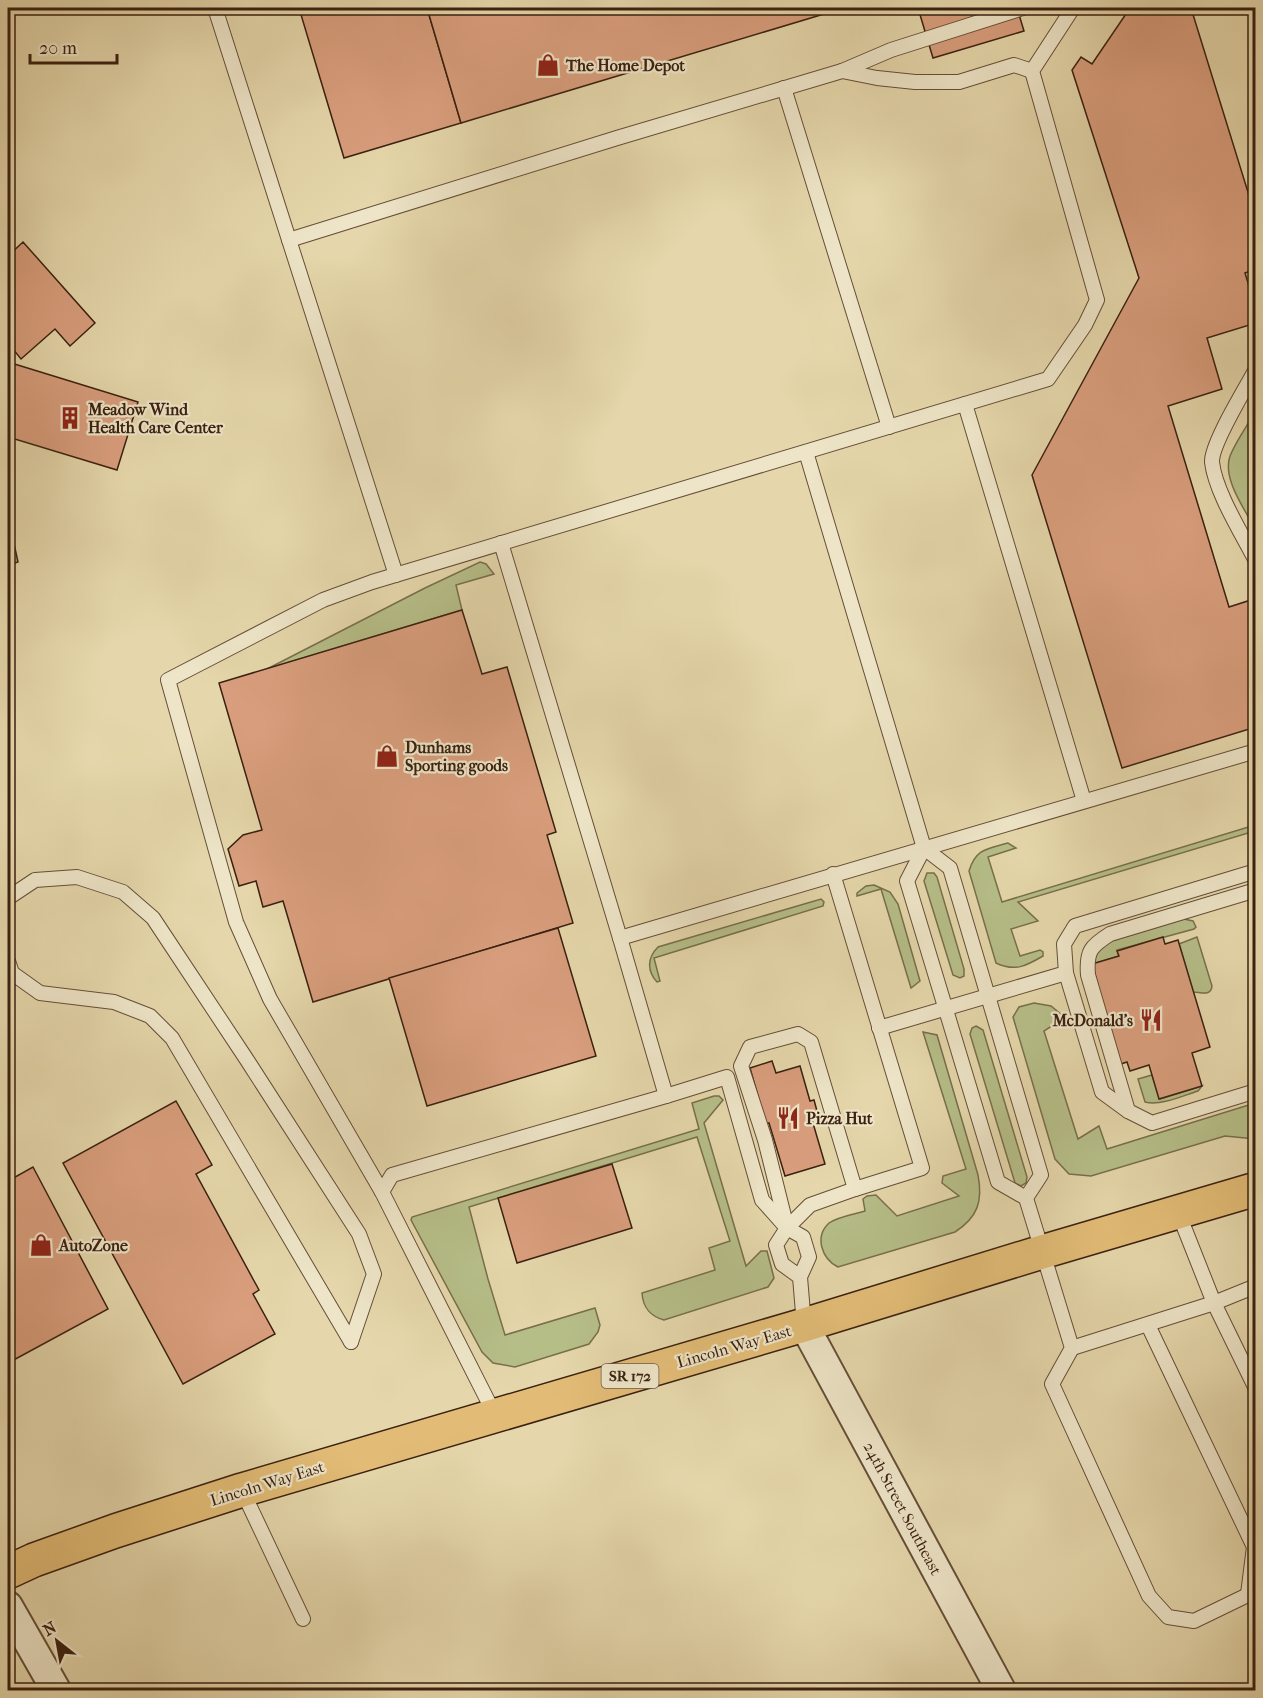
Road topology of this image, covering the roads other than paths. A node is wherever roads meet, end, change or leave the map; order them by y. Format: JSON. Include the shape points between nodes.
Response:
{"nodes":[{"id":1,"x":215,"y":8,"type":"edge"},
{"id":2,"x":1023,"y":8,"type":"edge"},
{"id":3,"x":1072,"y":8,"type":"edge"},
{"id":4,"x":842,"y":71,"type":"junction"},
{"id":5,"x":1032,"y":71,"type":"junction"},
{"id":6,"x":784,"y":88,"type":"junction"},
{"id":7,"x":289,"y":240,"type":"junction"},
{"id":8,"x":1256,"y":369,"type":"edge"},
{"id":9,"x":965,"y":404,"type":"junction"},
{"id":10,"x":889,"y":427,"type":"junction"},
{"id":11,"x":806,"y":452,"type":"junction"},
{"id":12,"x":501,"y":543,"type":"junction"},
{"id":13,"x":1256,"y":561,"type":"edge"},
{"id":14,"x":396,"y":575,"type":"junction"},
{"id":15,"x":1256,"y":751,"type":"edge"},
{"id":16,"x":1084,"y":801,"type":"junction"},
{"id":17,"x":924,"y":848,"type":"junction"},
{"id":18,"x":1256,"y":871,"type":"edge"},
{"id":19,"x":833,"y":874,"type":"junction"},
{"id":20,"x":1256,"y":890,"type":"edge"},
{"id":21,"x":8,"y":898,"type":"edge"},
{"id":22,"x":620,"y":938,"type":"junction"},
{"id":23,"x":8,"y":961,"type":"edge"},
{"id":24,"x":1066,"y":973,"type":"junction"},
{"id":25,"x":988,"y":996,"type":"junction"},
{"id":26,"x":946,"y":1008,"type":"junction"},
{"id":27,"x":879,"y":1028,"type":"junction"},
{"id":28,"x":1256,"y":1091,"type":"edge"},
{"id":29,"x":666,"y":1096,"type":"junction"},
{"id":30,"x":1128,"y":1111,"type":"junction"},
{"id":31,"x":855,"y":1189,"type":"junction"},
{"id":32,"x":1256,"y":1189,"type":"edge"},
{"id":33,"x":382,"y":1192,"type":"junction"},
{"id":34,"x":1026,"y":1198,"type":"junction"},
{"id":35,"x":1178,"y":1211,"type":"junction"},
{"id":36,"x":787,"y":1228,"type":"junction"},
{"id":37,"x":1042,"y":1252,"type":"junction"},
{"id":38,"x":800,"y":1277,"type":"junction"},
{"id":39,"x":1256,"y":1286,"type":"edge"},
{"id":40,"x":1214,"y":1303,"type":"junction"},
{"id":41,"x":804,"y":1325,"type":"junction"},
{"id":42,"x":1148,"y":1325,"type":"junction"},
{"id":43,"x":1072,"y":1348,"type":"junction"},
{"id":44,"x":1256,"y":1389,"type":"edge"},
{"id":45,"x":495,"y":1415,"type":"junction"},
{"id":46,"x":242,"y":1490,"type":"junction"},
{"id":47,"x":8,"y":1572,"type":"edge"},
{"id":48,"x":1252,"y":1592,"type":"edge"},
{"id":49,"x":8,"y":1606,"type":"edge"},
{"id":50,"x":303,"y":1619,"type":"dead end"},
{"id":51,"x":56,"y":1690,"type":"edge"},
{"id":52,"x":1001,"y":1690,"type":"edge"}],
"edges":[{"from":1,"to":7,"type":"lane"},
{"from":2,"to":4,"type":"lane","via":[[891,50]]},
{"from":3,"to":5,"type":"lane"},
{"from":4,"to":5,"type":"lane","via":[[915,82],[958,82],[1014,65]]},
{"from":4,"to":6,"type":"lane"},
{"from":5,"to":9,"type":"lane","via":[[1097,300],[1048,379]]},
{"from":6,"to":7,"type":"lane"},
{"from":6,"to":10,"type":"lane"},
{"from":7,"to":14,"type":"lane"},
{"from":8,"to":13,"type":"lane","via":[[1220,437],[1212,461],[1219,489]]},
{"from":9,"to":10,"type":"lane"},
{"from":9,"to":16,"type":"lane"},
{"from":10,"to":11,"type":"lane"},
{"from":11,"to":12,"type":"lane"},
{"from":11,"to":17,"type":"lane"},
{"from":12,"to":14,"type":"lane"},
{"from":12,"to":22,"type":"lane"},
{"from":14,"to":33,"type":"lane","via":[[323,600],[168,680],[236,922],[270,999]]},
{"from":15,"to":16,"type":"lane"},
{"from":16,"to":17,"type":"lane"},
{"from":17,"to":19,"type":"lane"},
{"from":17,"to":25,"type":"lane","via":[[950,868]]},
{"from":17,"to":26,"type":"lane","via":[[907,881]]},
{"from":18,"to":24,"type":"lane","via":[[1075,926],[1064,944]]},
{"from":19,"to":22,"type":"lane"},
{"from":19,"to":27,"type":"lane"},
{"from":20,"to":30,"type":"lane","via":[[1110,934],[1094,944],[1087,959],[1088,975]]},
{"from":21,"to":23,"type":"lane","via":[[35,880],[77,877],[123,892],[153,918],[359,1234],[374,1274],[351,1342],[172,1038],[150,1016],[114,1002],[40,993],[12,973]]},
{"from":22,"to":29,"type":"lane"},
{"from":24,"to":25,"type":"lane"},
{"from":24,"to":30,"type":"lane","via":[[1102,1092]]},
{"from":25,"to":26,"type":"lane"},
{"from":25,"to":34,"type":"lane","via":[[1041,1175]]},
{"from":26,"to":27,"type":"lane"},
{"from":26,"to":34,"type":"lane","via":[[998,1182]]},
{"from":27,"to":31,"type":"lane","via":[[922,1168]]},
{"from":28,"to":30,"type":"lane","via":[[1152,1123]]},
{"from":29,"to":33,"type":"lane","via":[[392,1175]]},
{"from":29,"to":36,"type":"lane","via":[[727,1077],[762,1200]]},
{"from":31,"to":36,"type":"lane","via":[[810,1205]]},
{"from":31,"to":36,"type":"lane","via":[[811,1042],[798,1034],[750,1047],[741,1066]]},
{"from":32,"to":35,"type":"main road","name":"Lincoln Way East","number":"SR 172"},
{"from":33,"to":45,"type":"lane"},
{"from":34,"to":37,"type":"lane"},
{"from":35,"to":37,"type":"main road","name":"Lincoln Way East","number":"SR 172"},
{"from":35,"to":40,"type":"lane"},
{"from":36,"to":38,"type":"lane","via":[[803,1237],[809,1257]]},
{"from":36,"to":38,"type":"lane","via":[[776,1245],[782,1264]]},
{"from":37,"to":41,"type":"main road","name":"Lincoln Way East","number":"SR 172"},
{"from":37,"to":43,"type":"lane"},
{"from":38,"to":41,"type":"lane"},
{"from":39,"to":40,"type":"lane"},
{"from":40,"to":42,"type":"lane"},
{"from":40,"to":44,"type":"lane"},
{"from":41,"to":45,"type":"main road","name":"Lincoln Way East","number":"SR 172"},
{"from":41,"to":52,"type":"street","name":"24th Street Southeast"},
{"from":42,"to":43,"type":"lane"},
{"from":42,"to":48,"type":"lane","via":[[1254,1547]]},
{"from":43,"to":48,"type":"lane","via":[[1052,1384],[1149,1596],[1167,1617],[1194,1621]]},
{"from":45,"to":46,"type":"main road","name":"Lincoln Way East","number":"SR 172"},
{"from":46,"to":47,"type":"main road","name":"Lincoln Way East","number":"SR 172","via":[[115,1531]]},
{"from":46,"to":50,"type":"lane"},
{"from":49,"to":51,"type":"street"}]}
